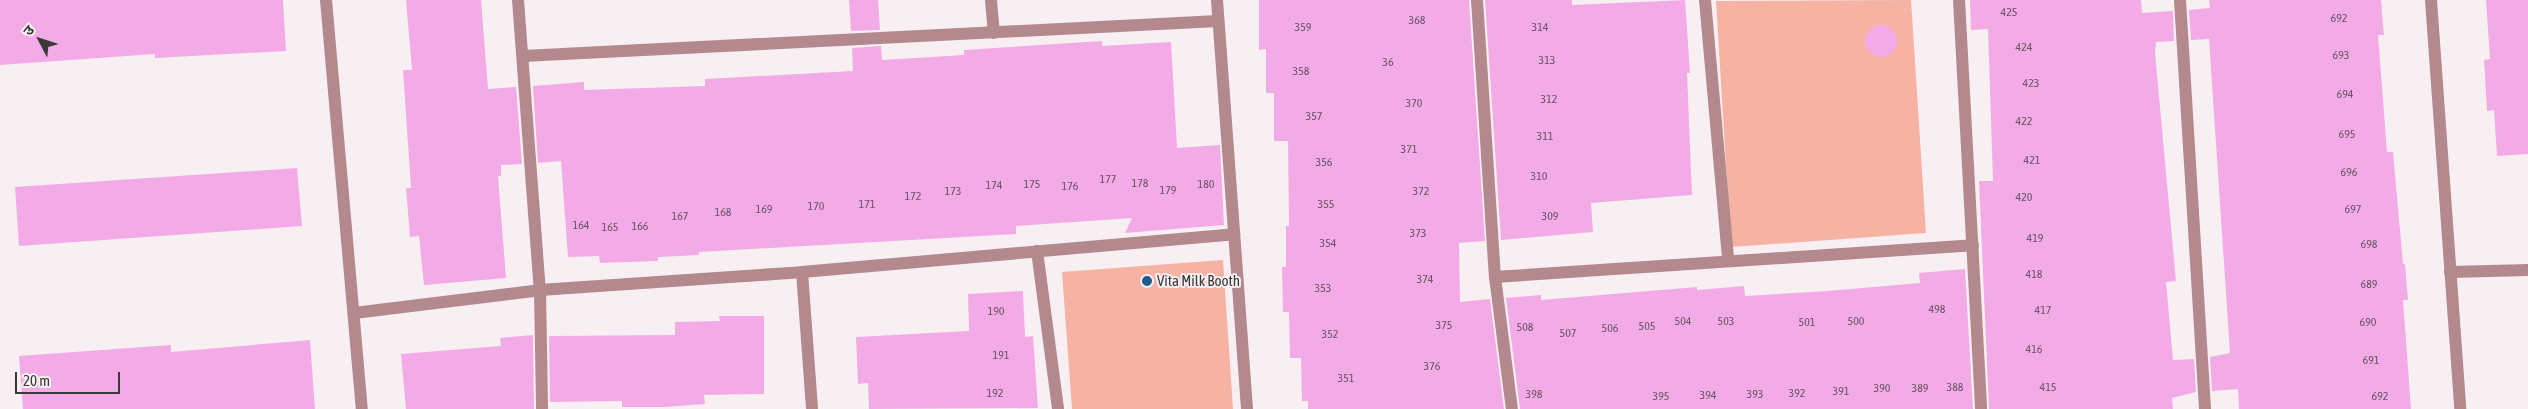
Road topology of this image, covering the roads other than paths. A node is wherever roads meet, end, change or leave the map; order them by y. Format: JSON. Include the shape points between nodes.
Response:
{"nodes":[{"id":1,"x":326,"y":0,"type":"edge"},
{"id":2,"x":518,"y":0,"type":"edge"},
{"id":3,"x":991,"y":0,"type":"edge"},
{"id":4,"x":1217,"y":0,"type":"edge"},
{"id":5,"x":1477,"y":0,"type":"edge"},
{"id":6,"x":1705,"y":0,"type":"edge"},
{"id":7,"x":1959,"y":0,"type":"edge"},
{"id":8,"x":2180,"y":0,"type":"edge"},
{"id":9,"x":2431,"y":0,"type":"edge"},
{"id":10,"x":1218,"y":21,"type":"junction"},
{"id":11,"x":994,"y":32,"type":"junction"},
{"id":12,"x":523,"y":56,"type":"junction"},
{"id":13,"x":1234,"y":234,"type":"junction"},
{"id":14,"x":1973,"y":245,"type":"junction"},
{"id":15,"x":1037,"y":251,"type":"junction"},
{"id":16,"x":1728,"y":259,"type":"junction"},
{"id":17,"x":2528,"y":270,"type":"edge"},
{"id":18,"x":802,"y":272,"type":"junction"},
{"id":19,"x":2450,"y":272,"type":"junction"},
{"id":20,"x":1495,"y":277,"type":"junction"},
{"id":21,"x":540,"y":290,"type":"junction"},
{"id":22,"x":354,"y":313,"type":"junction"},
{"id":23,"x":362,"y":409,"type":"edge"},
{"id":24,"x":542,"y":409,"type":"edge"},
{"id":25,"x":812,"y":409,"type":"edge"},
{"id":26,"x":1058,"y":409,"type":"edge"},
{"id":27,"x":1247,"y":409,"type":"edge"},
{"id":28,"x":1512,"y":409,"type":"edge"},
{"id":29,"x":1981,"y":409,"type":"edge"},
{"id":30,"x":2205,"y":409,"type":"edge"},
{"id":31,"x":2460,"y":409,"type":"edge"}],
"edges":[{"from":1,"to":22,"type":"street"},
{"from":2,"to":12,"type":"street"},
{"from":3,"to":11,"type":"street"},
{"from":4,"to":10,"type":"street"},
{"from":5,"to":20,"type":"street"},
{"from":6,"to":16,"type":"street"},
{"from":7,"to":14,"type":"street"},
{"from":8,"to":30,"type":"street"},
{"from":9,"to":19,"type":"street"},
{"from":10,"to":11,"type":"street"},
{"from":10,"to":13,"type":"street"},
{"from":11,"to":12,"type":"street"},
{"from":12,"to":21,"type":"street"},
{"from":13,"to":15,"type":"street"},
{"from":13,"to":27,"type":"street"},
{"from":14,"to":16,"type":"street"},
{"from":14,"to":29,"type":"street"},
{"from":15,"to":18,"type":"street"},
{"from":15,"to":26,"type":"street"},
{"from":16,"to":20,"type":"street"},
{"from":17,"to":19,"type":"street"},
{"from":18,"to":21,"type":"street"},
{"from":18,"to":25,"type":"street"},
{"from":19,"to":31,"type":"street"},
{"from":20,"to":28,"type":"street"},
{"from":21,"to":22,"type":"street"},
{"from":21,"to":24,"type":"street"},
{"from":22,"to":23,"type":"street"}]}
